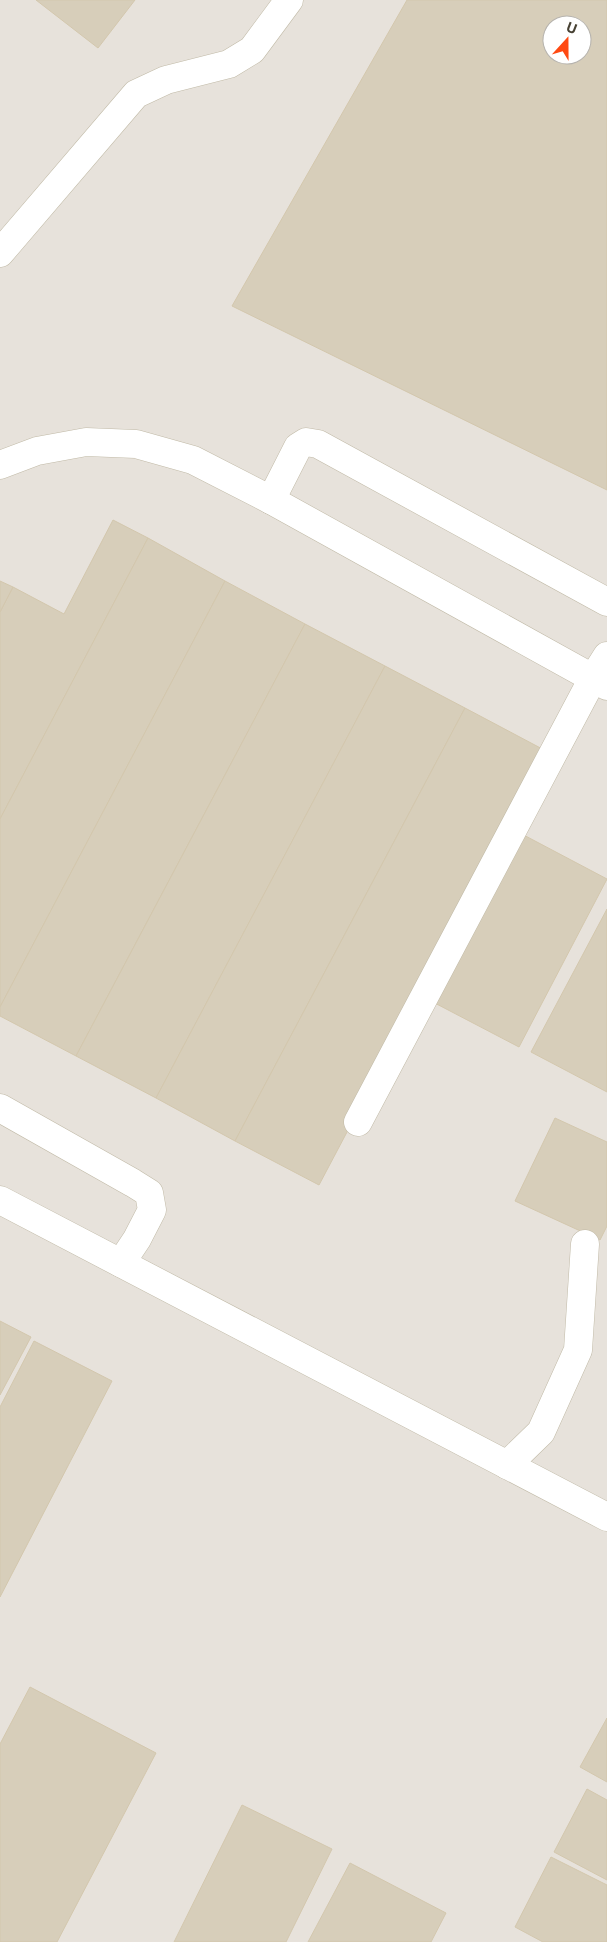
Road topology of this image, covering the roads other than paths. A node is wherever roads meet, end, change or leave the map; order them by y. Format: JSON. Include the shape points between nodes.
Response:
{"nodes":[{"id":1,"x":290,"y":0,"type":"edge"},
{"id":2,"x":0,"y":253,"type":"edge"},
{"id":3,"x":0,"y":465,"type":"edge"},
{"id":4,"x":271,"y":500,"type":"junction"},
{"id":5,"x":607,"y":602,"type":"edge"},
{"id":6,"x":602,"y":673,"type":"edge"},
{"id":7,"x":0,"y":1108,"type":"edge"},
{"id":8,"x":358,"y":1122,"type":"dead end"},
{"id":9,"x":0,"y":1200,"type":"edge"},
{"id":10,"x":584,"y":1244,"type":"dead end"},
{"id":11,"x":121,"y":1263,"type":"junction"},
{"id":12,"x":506,"y":1465,"type":"junction"},
{"id":13,"x":607,"y":1518,"type":"edge"}],
"edges":[{"from":1,"to":2,"type":"lane","via":[[252,50],[229,64],[166,80],[136,94]]},
{"from":3,"to":4,"type":"lane","via":[[37,451],[86,442],[136,444],[193,460]]},
{"from":4,"to":5,"type":"lane","via":[[298,447],[306,442],[318,444]]},
{"from":4,"to":6,"type":"lane"},
{"from":6,"to":8,"type":"lane"},
{"from":7,"to":11,"type":"lane","via":[[149,1194],[152,1210]]},
{"from":9,"to":11,"type":"lane"},
{"from":10,"to":12,"type":"lane","via":[[578,1350],[541,1432]]},
{"from":11,"to":12,"type":"lane"},
{"from":12,"to":13,"type":"lane"}]}
